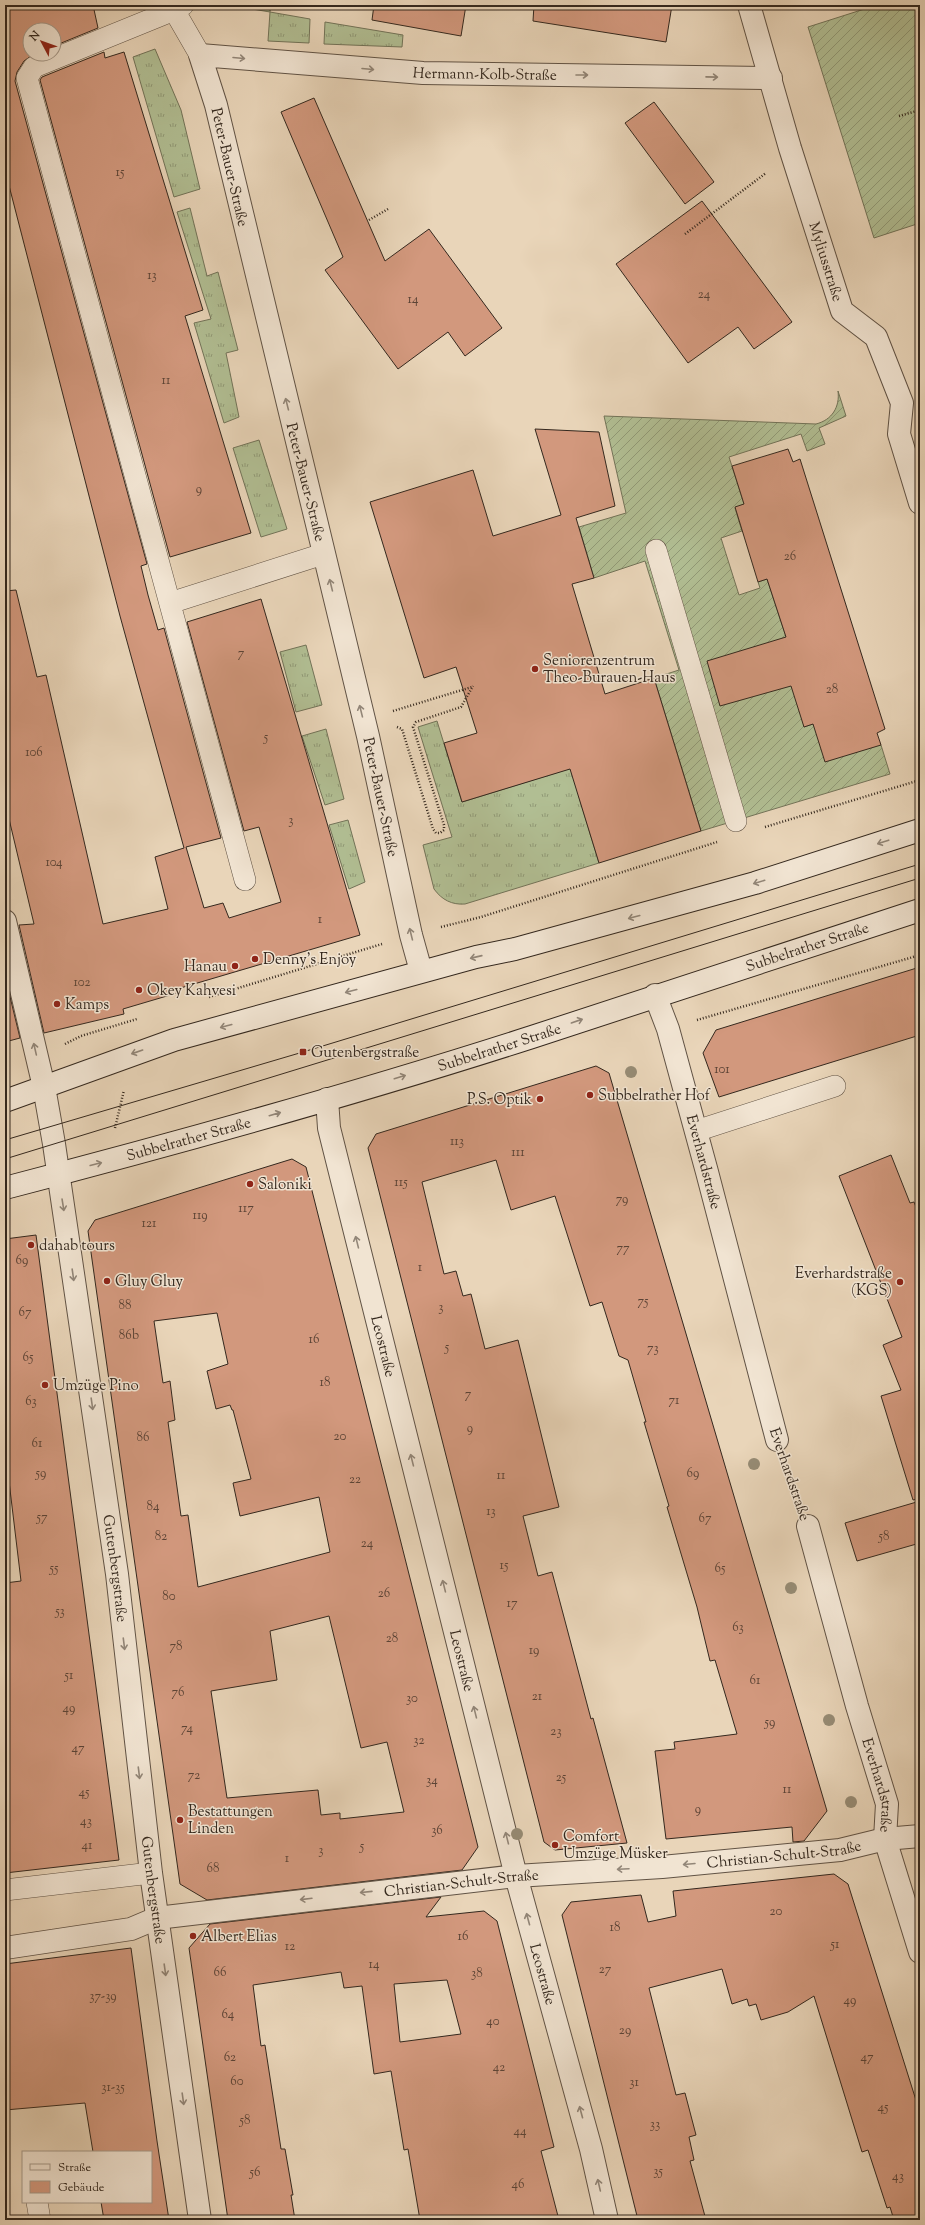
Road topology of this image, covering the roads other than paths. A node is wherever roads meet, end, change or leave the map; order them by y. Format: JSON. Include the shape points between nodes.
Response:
{"nodes":[{"id":1,"x":749,"y":5,"type":"edge"},
{"id":2,"x":178,"y":8,"type":"edge"},
{"id":3,"x":200,"y":55,"type":"junction"},
{"id":4,"x":771,"y":78,"type":"junction"},
{"id":5,"x":920,"y":503,"type":"edge"},
{"id":6,"x":656,"y":550,"type":"dead end"},
{"id":7,"x":323,"y":554,"type":"junction"},
{"id":8,"x":170,"y":603,"type":"junction"},
{"id":9,"x":736,"y":821,"type":"dead end"},
{"id":10,"x":920,"y":830,"type":"edge"},
{"id":11,"x":245,"y":880,"type":"dead end"},
{"id":12,"x":920,"y":910,"type":"edge"},
{"id":13,"x":5,"y":921,"type":"edge"},
{"id":14,"x":422,"y":971,"type":"junction"},
{"id":15,"x":655,"y":995,"type":"junction"},
{"id":16,"x":835,"y":1086,"type":"dead end"},
{"id":17,"x":44,"y":1087,"type":"junction"},
{"id":18,"x":327,"y":1099,"type":"junction"},
{"id":19,"x":5,"y":1101,"type":"edge"},
{"id":20,"x":696,"y":1131,"type":"junction"},
{"id":21,"x":58,"y":1174,"type":"junction"},
{"id":22,"x":5,"y":1188,"type":"edge"},
{"id":23,"x":777,"y":1440,"type":"road end"},
{"id":24,"x":808,"y":1526,"type":"road end"},
{"id":25,"x":920,"y":1836,"type":"edge"},
{"id":26,"x":885,"y":1839,"type":"junction"},
{"id":27,"x":151,"y":1873,"type":"junction"},
{"id":28,"x":516,"y":1876,"type":"junction"},
{"id":29,"x":5,"y":1890,"type":"edge"},
{"id":30,"x":158,"y":1918,"type":"junction"},
{"id":31,"x":5,"y":1948,"type":"edge"},
{"id":32,"x":920,"y":1952,"type":"edge"},
{"id":33,"x":37,"y":2203,"type":"edge"},
{"id":34,"x":40,"y":2220,"type":"edge"},
{"id":35,"x":200,"y":2220,"type":"edge"},
{"id":36,"x":607,"y":2220,"type":"edge"}],
"edges":[{"from":1,"to":4,"type":"street","name":"Myliusstraße"},
{"from":2,"to":3,"type":"lane","name":"Peter-Bauer-Straße"},
{"from":2,"to":8,"type":"lane","via":[[34,67],[27,78]]},
{"from":3,"to":4,"type":"street","name":"Hermann-Kolb-Straße","one_way":true,"via":[[423,73]]},
{"from":7,"to":3,"type":"street","name":"Peter-Bauer-Straße","one_way":true,"via":[[216,105]]},
{"from":4,"to":5,"type":"street","name":"Myliusstraße","via":[[790,148],[842,311],[876,338],[902,402],[899,434]]},
{"from":6,"to":9,"type":"lane"},
{"from":7,"to":8,"type":"lane"},
{"from":14,"to":7,"type":"street","name":"Peter-Bauer-Straße","one_way":true,"via":[[411,935],[368,736]]},
{"from":8,"to":11,"type":"lane"},
{"from":10,"to":14,"type":"street","one_way":true,"via":[[755,883],[515,949]]},
{"from":12,"to":15,"type":"street","name":"Subbelrather Straße"},
{"from":17,"to":13,"type":"street","name":"Gutenbergstraße","one_way":true},
{"from":14,"to":17,"type":"street","one_way":true,"via":[[174,1040]]},
{"from":18,"to":15,"type":"street","name":"Subbelrather Straße","one_way":true,"via":[[530,1037]]},
{"from":15,"to":20,"type":"street","name":"Everhardstraße","via":[[668,1029]]},
{"from":16,"to":20,"type":"lane"},
{"from":17,"to":19,"type":"street"},
{"from":17,"to":21,"type":"street","name":"Gutenbergstraße"},
{"from":21,"to":18,"type":"street","name":"Subbelrather Straße","one_way":true,"via":[[141,1153]]},
{"from":28,"to":18,"type":"street","name":"Leostraße","one_way":true,"via":[[329,1128]]},
{"from":20,"to":23,"type":"street","name":"Everhardstraße"},
{"from":21,"to":22,"type":"street","name":"Subbelrather Straße"},
{"from":21,"to":27,"type":"street","name":"Gutenbergstraße","one_way":true,"via":[[117,1574]]},
{"from":24,"to":26,"type":"street","name":"Everhardstraße","via":[[857,1706],[888,1804]]},
{"from":25,"to":26,"type":"street","name":"Christian-Schult-Straße"},
{"from":26,"to":28,"type":"street","name":"Christian-Schult-Straße","one_way":true,"via":[[832,1851],[662,1867]]},
{"from":26,"to":32,"type":"street","name":"Everhardstraße"},
{"from":27,"to":29,"type":"lane"},
{"from":27,"to":30,"type":"street","name":"Gutenbergstraße"},
{"from":28,"to":30,"type":"street","name":"Christian-Schult-Straße","one_way":true},
{"from":36,"to":28,"type":"street","name":"Leostraße","one_way":true,"via":[[591,2149]]},
{"from":30,"to":31,"type":"street","name":"Christian-Schult-Straße","via":[[131,1929]]},
{"from":30,"to":35,"type":"street","name":"Gutenbergstraße","one_way":true},
{"from":33,"to":34,"type":"lane"}]}
